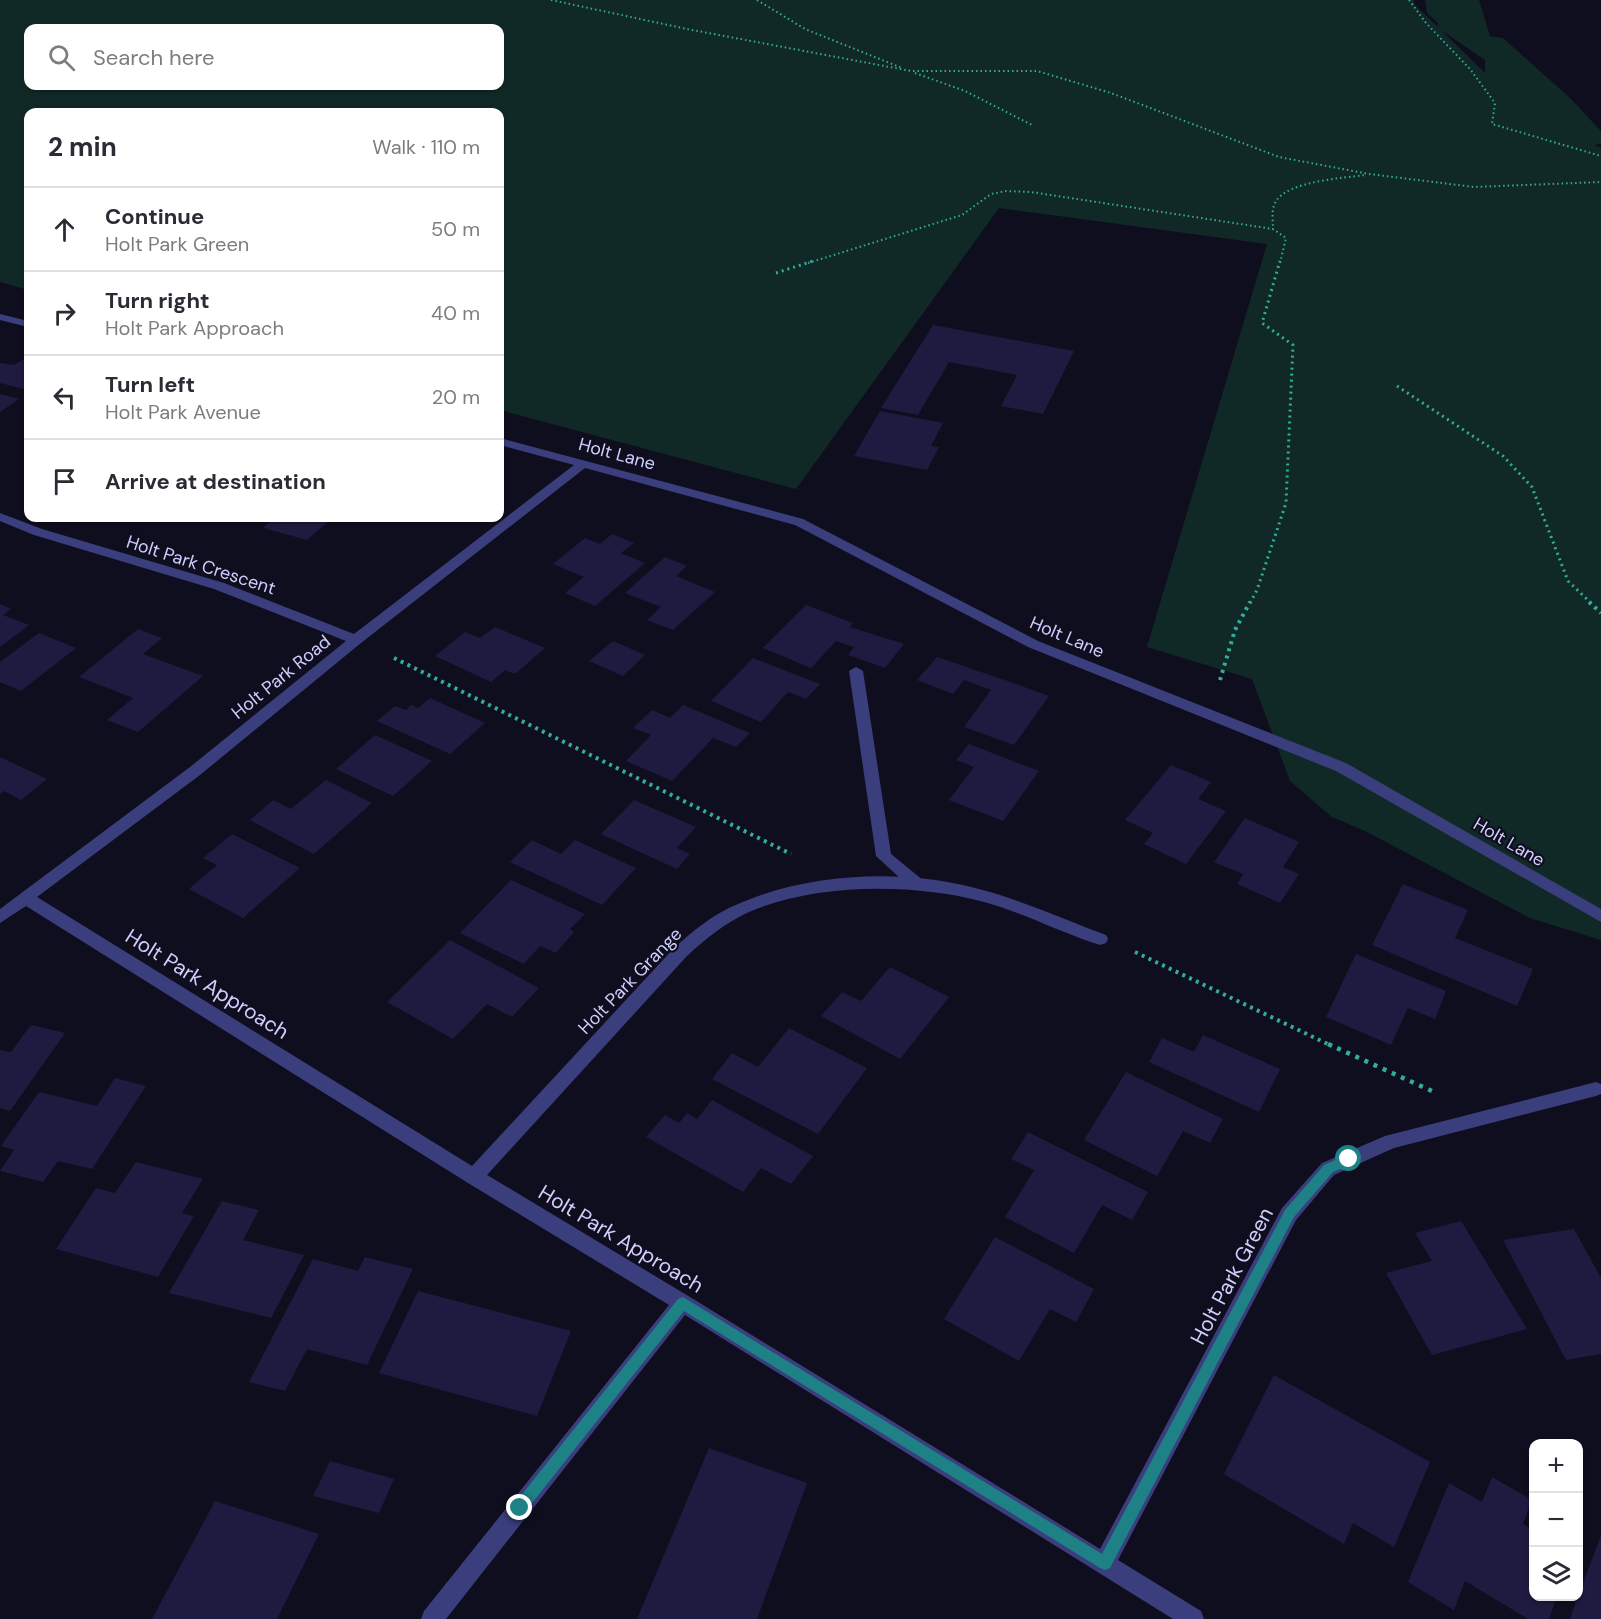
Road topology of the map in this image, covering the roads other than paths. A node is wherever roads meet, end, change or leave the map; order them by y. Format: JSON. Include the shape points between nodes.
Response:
{"nodes":[{"id":1,"x":0,"y":317,"type":"edge"},
{"id":2,"x":24,"y":323,"type":"edge"},
{"id":3,"x":504,"y":443,"type":"edge"},
{"id":4,"x":584,"y":463,"type":"junction"},
{"id":5,"x":0,"y":517,"type":"edge"},
{"id":6,"x":356,"y":639,"type":"junction"},
{"id":7,"x":856,"y":671,"type":"dead end"},
{"id":8,"x":918,"y":885,"type":"junction"},
{"id":9,"x":26,"y":898,"type":"junction"},
{"id":10,"x":1601,"y":916,"type":"edge"},
{"id":11,"x":0,"y":917,"type":"edge"},
{"id":12,"x":1100,"y":939,"type":"road end"},
{"id":13,"x":1596,"y":1089,"type":"dead end"},
{"id":14,"x":474,"y":1177,"type":"junction"},
{"id":15,"x":683,"y":1303,"type":"junction"},
{"id":16,"x":1105,"y":1563,"type":"junction"},
{"id":17,"x":432,"y":1619,"type":"edge"},
{"id":18,"x":1193,"y":1619,"type":"edge"}],
"edges":[{"from":1,"to":2,"type":"street"},
{"from":3,"to":4,"type":"street","name":"Holt Lane"},
{"from":4,"to":6,"type":"street","name":"Holt Park Road"},
{"from":4,"to":10,"type":"street","name":"Holt Lane","via":[[799,522],[1033,644],[1341,767]]},
{"from":5,"to":6,"type":"street","name":"Holt Park Crescent","via":[[219,586]]},
{"from":6,"to":9,"type":"street","name":"Holt Park Road","via":[[195,771]]},
{"from":7,"to":8,"type":"street","via":[[884,856]]},
{"from":8,"to":12,"type":"street","name":"Holt Park Grange","via":[[1000,902]]},
{"from":8,"to":14,"type":"street","name":"Holt Park Grange","via":[[888,882],[822,887],[766,899],[719,921],[673,960]]},
{"from":9,"to":11,"type":"street","name":"Holt Park Road"},
{"from":9,"to":14,"type":"street","name":"Holt Park Approach"},
{"from":13,"to":16,"type":"street","name":"Holt Park Green","via":[[1391,1141],[1329,1169],[1289,1214]]},
{"from":14,"to":15,"type":"street","name":"Holt Park Approach"},
{"from":15,"to":16,"type":"street","name":"Holt Park Approach"},
{"from":15,"to":17,"type":"street"},
{"from":16,"to":18,"type":"street","name":"Holt Park Approach"}]}
